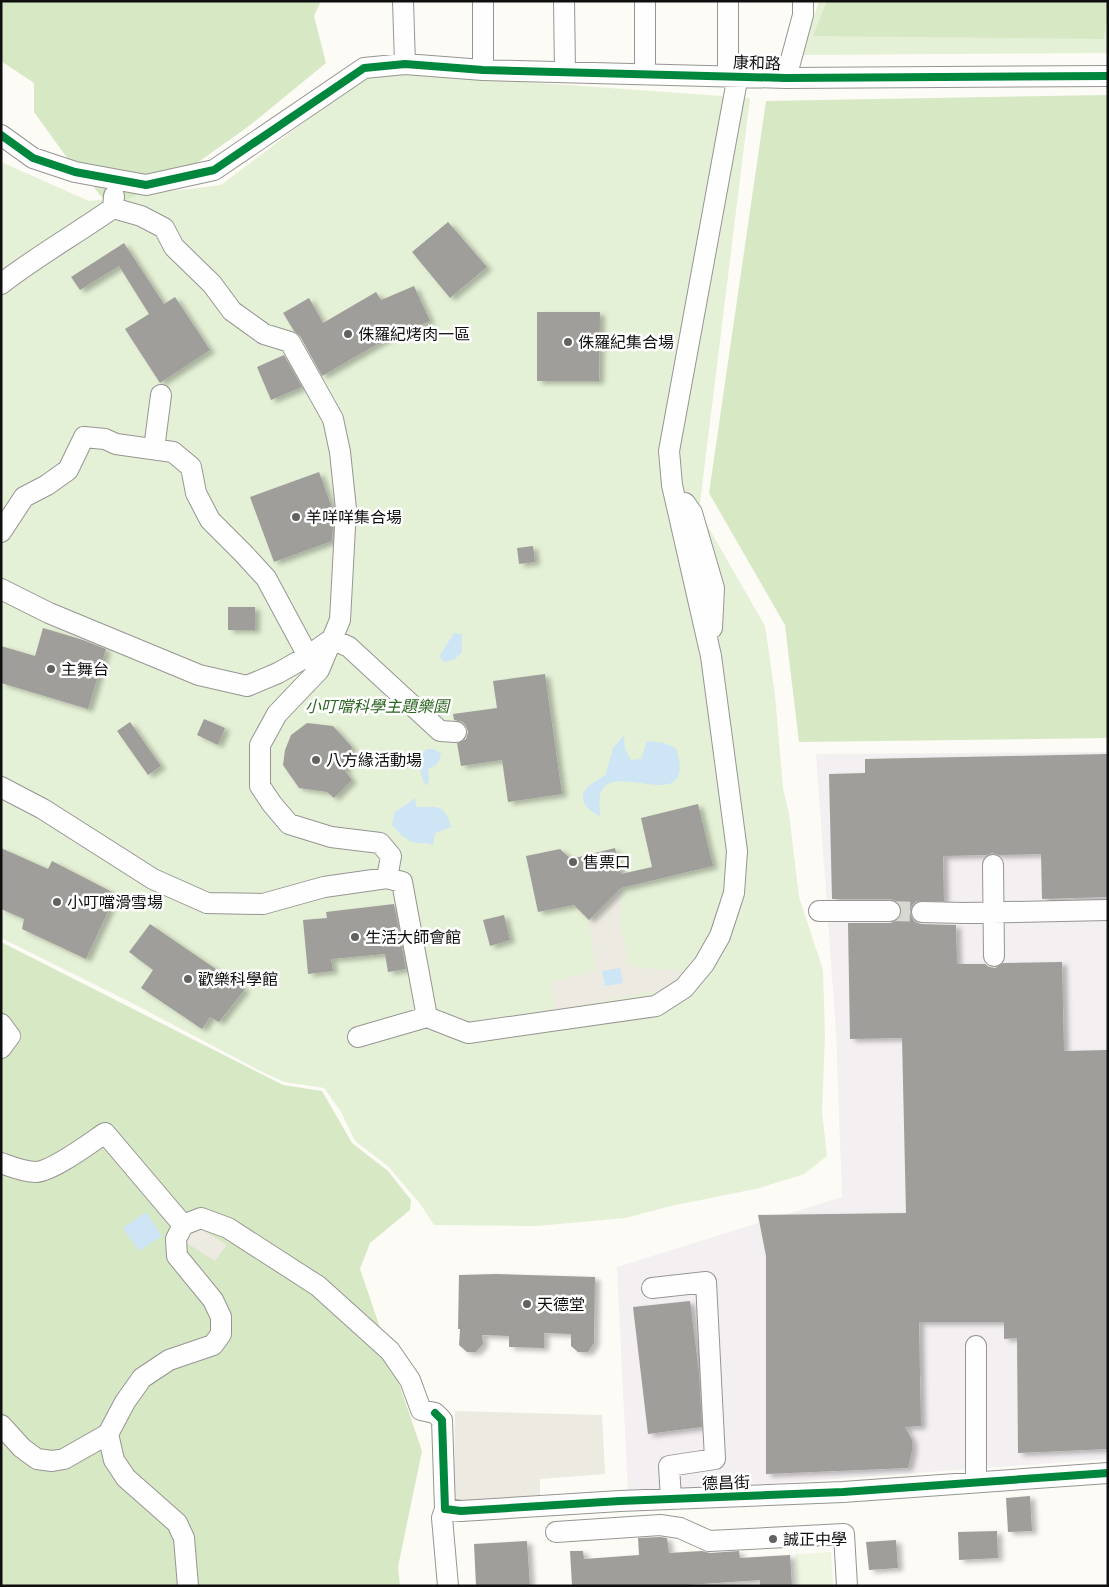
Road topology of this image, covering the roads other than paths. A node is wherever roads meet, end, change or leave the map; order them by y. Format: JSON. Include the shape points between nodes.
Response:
{"nodes":[{"id":1,"x":403,"y":1,"type":"edge"},
{"id":2,"x":482,"y":1,"type":"edge"},
{"id":3,"x":564,"y":1,"type":"edge"},
{"id":4,"x":644,"y":1,"type":"edge"},
{"id":5,"x":728,"y":1,"type":"edge"},
{"id":6,"x":803,"y":1,"type":"edge"},
{"id":7,"x":405,"y":64,"type":"junction"},
{"id":8,"x":483,"y":70,"type":"junction"},
{"id":9,"x":564,"y":72,"type":"junction"},
{"id":10,"x":644,"y":73,"type":"junction"},
{"id":11,"x":733,"y":75,"type":"junction"},
{"id":12,"x":1108,"y":76,"type":"edge"},
{"id":13,"x":786,"y":78,"type":"junction"},
{"id":14,"x":1,"y":135,"type":"edge"},
{"id":15,"x":115,"y":180,"type":"junction"},
{"id":16,"x":113,"y":208,"type":"junction"},
{"id":17,"x":1,"y":284,"type":"edge"},
{"id":18,"x":161,"y":395,"type":"dead end"},
{"id":19,"x":154,"y":449,"type":"junction"},
{"id":20,"x":1,"y":532,"type":"edge"},
{"id":21,"x":1,"y":589,"type":"edge"},
{"id":22,"x":332,"y":639,"type":"junction"},
{"id":23,"x":308,"y":656,"type":"junction"},
{"id":24,"x":456,"y":732,"type":"dead end"},
{"id":25,"x":1,"y":787,"type":"edge"},
{"id":26,"x":993,"y":865,"type":"dead end"},
{"id":27,"x":387,"y":878,"type":"junction"},
{"id":28,"x":1108,"y":910,"type":"edge"},
{"id":29,"x":819,"y":911,"type":"dead end"},
{"id":30,"x":890,"y":911,"type":"tunnel mouth"},
{"id":31,"x":922,"y":912,"type":"tunnel mouth"},
{"id":32,"x":994,"y":912,"type":"junction"},
{"id":33,"x":994,"y":956,"type":"dead end"},
{"id":34,"x":427,"y":1017,"type":"junction"},
{"id":35,"x":1,"y":1024,"type":"edge"},
{"id":36,"x":358,"y":1037,"type":"dead end"},
{"id":37,"x":1,"y":1048,"type":"edge"},
{"id":38,"x":1,"y":1163,"type":"edge"},
{"id":39,"x":183,"y":1225,"type":"junction"},
{"id":40,"x":652,"y":1288,"type":"dead end"},
{"id":41,"x":976,"y":1346,"type":"dead end"},
{"id":42,"x":1,"y":1425,"type":"edge"},
{"id":43,"x":108,"y":1434,"type":"junction"},
{"id":44,"x":1108,"y":1474,"type":"edge"},
{"id":45,"x":976,"y":1482,"type":"junction"},
{"id":46,"x":671,"y":1499,"type":"junction"},
{"id":47,"x":620,"y":1501,"type":"junction"},
{"id":48,"x":445,"y":1509,"type":"junction"},
{"id":49,"x":622,"y":1527,"type":"junction"},
{"id":50,"x":556,"y":1532,"type":"dead end"},
{"id":51,"x":188,"y":1586,"type":"edge"},
{"id":52,"x":448,"y":1586,"type":"edge"},
{"id":53,"x":847,"y":1586,"type":"edge"}],
"edges":[{"from":1,"to":7,"type":"street"},
{"from":2,"to":8,"type":"street"},
{"from":3,"to":9,"type":"street"},
{"from":4,"to":10,"type":"street"},
{"from":5,"to":11,"type":"street"},
{"from":6,"to":13,"type":"street","via":[[803,15]]},
{"from":7,"to":8,"type":"street","name":"康和路"},
{"from":7,"to":15,"type":"street","name":"康和路","via":[[364,68],[214,170],[146,185]]},
{"from":8,"to":9,"type":"street","name":"康和路"},
{"from":9,"to":10,"type":"street","name":"康和路"},
{"from":10,"to":11,"type":"street","name":"康和路"},
{"from":11,"to":13,"type":"street","name":"康和路"},
{"from":11,"to":34,"type":"street","via":[[669,451],[672,485],[711,656],[737,851],[734,893],[720,936],[704,964],[684,988],[656,1006],[468,1033]]},
{"from":12,"to":13,"type":"street","name":"康和路"},
{"from":14,"to":15,"type":"street","name":"康和路","via":[[33,158],[75,172]]},
{"from":15,"to":16,"type":"street"},
{"from":16,"to":17,"type":"street"},
{"from":16,"to":22,"type":"street","via":[[164,228],[174,247],[212,284],[232,311],[264,334],[290,342],[333,419],[346,509],[340,620]]},
{"from":18,"to":19,"type":"street"},
{"from":19,"to":20,"type":"street","via":[[84,437],[68,470],[24,497]]},
{"from":19,"to":23,"type":"street","via":[[173,452],[191,467],[196,494],[210,520],[266,578]]},
{"from":21,"to":23,"type":"street","via":[[49,613],[199,675],[247,686]]},
{"from":22,"to":23,"type":"street"},
{"from":22,"to":24,"type":"street","via":[[349,647],[440,731]]},
{"from":22,"to":27,"type":"street","via":[[319,670],[277,714],[260,745],[260,786],[289,824],[330,837],[380,843],[391,856]]},
{"from":25,"to":27,"type":"street","via":[[44,809],[153,879],[206,903],[263,904],[324,887]]},
{"from":26,"to":32,"type":"street"},
{"from":27,"to":34,"type":"street","via":[[402,882]]},
{"from":28,"to":32,"type":"street"},
{"from":29,"to":30,"type":"street"},
{"from":31,"to":32,"type":"street"},
{"from":32,"to":33,"type":"street"},
{"from":34,"to":36,"type":"street"},
{"from":35,"to":37,"type":"street","via":[[10,1036]]},
{"from":38,"to":39,"type":"street","via":[[36,1172],[61,1162],[105,1133]]},
{"from":39,"to":43,"type":"street","via":[[176,1239],[177,1256],[213,1300],[221,1317],[221,1334],[213,1345],[169,1360],[142,1378]]},
{"from":39,"to":48,"type":"street","via":[[202,1218],[228,1228],[318,1286],[390,1351],[410,1380],[421,1410],[435,1413],[442,1420]]},
{"from":40,"to":46,"type":"street","via":[[706,1282],[715,1459],[669,1466]]},
{"from":41,"to":45,"type":"street"},
{"from":42,"to":43,"type":"street","via":[[37,1459],[52,1462],[64,1459]]},
{"from":43,"to":51,"type":"street","via":[[114,1460],[126,1478],[177,1523],[184,1538]]},
{"from":44,"to":45,"type":"street","name":"德昌街"},
{"from":45,"to":46,"type":"street","name":"德昌街","via":[[843,1492]]},
{"from":46,"to":47,"type":"street","name":"德昌街"},
{"from":47,"to":48,"type":"street","name":"德昌街","via":[[461,1511]]},
{"from":47,"to":49,"type":"street"},
{"from":48,"to":52,"type":"street","via":[[442,1518]]},
{"from":49,"to":50,"type":"street"},
{"from":49,"to":53,"type":"street","via":[[660,1525],[680,1528],[709,1541],[844,1534]]}]}
